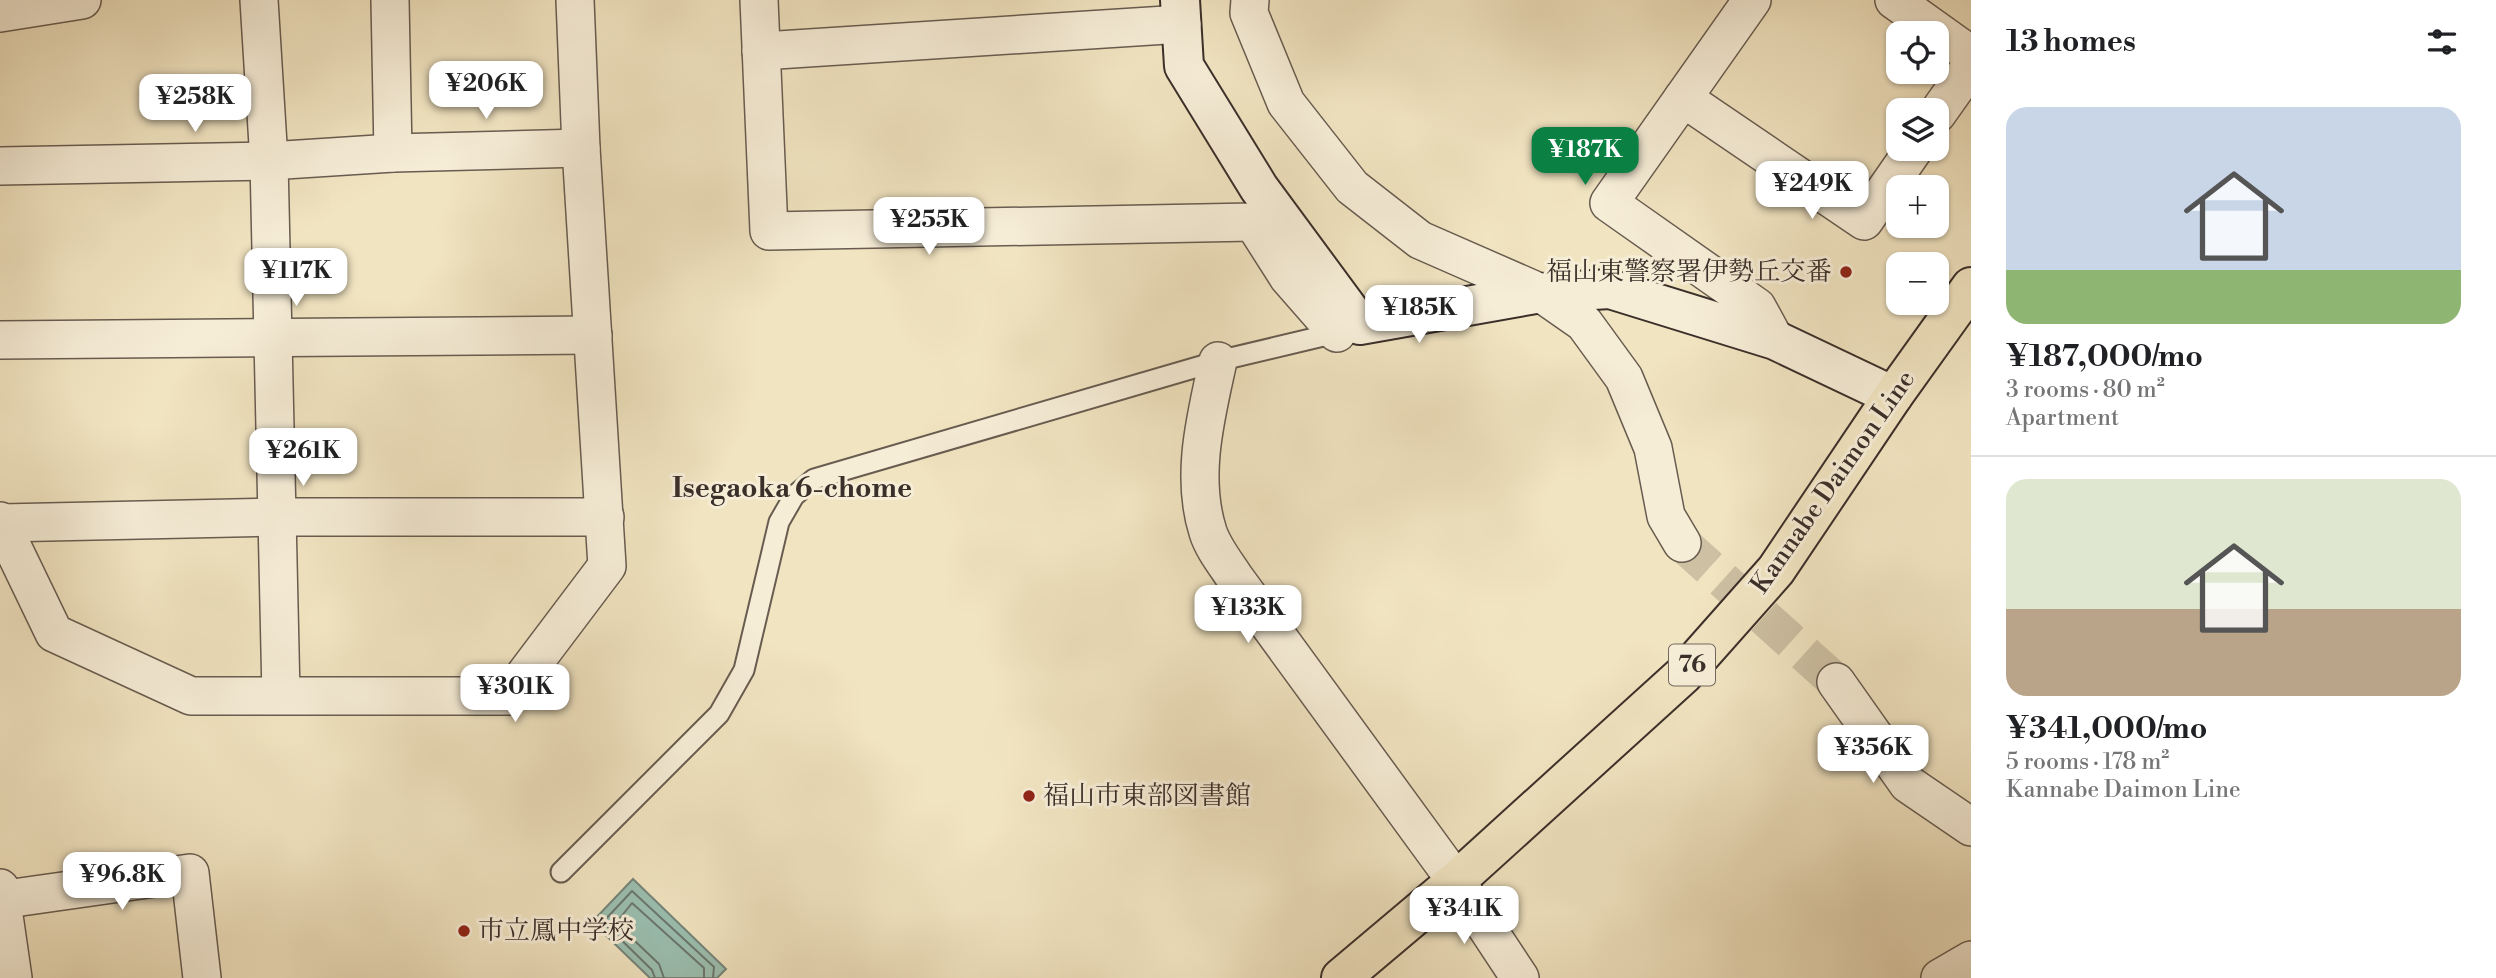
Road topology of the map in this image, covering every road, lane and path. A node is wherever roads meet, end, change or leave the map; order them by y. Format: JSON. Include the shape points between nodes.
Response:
{"nodes":[{"id":1,"x":82,"y":0,"type":"edge"},
{"id":2,"x":259,"y":0,"type":"edge"},
{"id":3,"x":390,"y":0,"type":"edge"},
{"id":4,"x":575,"y":0,"type":"edge"},
{"id":5,"x":759,"y":0,"type":"edge"},
{"id":6,"x":1250,"y":0,"type":"edge"},
{"id":7,"x":1752,"y":0,"type":"edge"},
{"id":8,"x":1894,"y":0,"type":"edge"},
{"id":9,"x":1181,"y":12,"type":"edge"},
{"id":10,"x":0,"y":13,"type":"edge"},
{"id":11,"x":761,"y":51,"type":"junction"},
{"id":12,"x":1971,"y":55,"type":"edge"},
{"id":13,"x":1971,"y":65,"type":"edge"},
{"id":14,"x":1683,"y":98,"type":"junction"},
{"id":15,"x":1948,"y":98,"type":"edge"},
{"id":16,"x":581,"y":148,"type":"junction"},
{"id":17,"x":393,"y":153,"type":"junction"},
{"id":18,"x":1906,"y":161,"type":"edge"},
{"id":19,"x":269,"y":162,"type":"junction"},
{"id":20,"x":0,"y":166,"type":"edge"},
{"id":21,"x":1971,"y":287,"type":"edge"},
{"id":22,"x":1541,"y":293,"type":"junction"},
{"id":23,"x":1349,"y":329,"type":"junction"},
{"id":24,"x":593,"y":335,"type":"junction"},
{"id":25,"x":273,"y":337,"type":"junction"},
{"id":26,"x":0,"y":340,"type":"edge"},
{"id":27,"x":1775,"y":340,"type":"junction"},
{"id":28,"x":1218,"y":361,"type":"junction"},
{"id":29,"x":1893,"y":396,"type":"junction"},
{"id":30,"x":278,"y":516,"type":"junction"},
{"id":31,"x":605,"y":517,"type":"junction"},
{"id":32,"x":1,"y":522,"type":"edge"},
{"id":33,"x":1682,"y":543,"type":"tunnel mouth"},
{"id":34,"x":1836,"y":682,"type":"tunnel mouth"},
{"id":35,"x":281,"y":695,"type":"junction"},
{"id":36,"x":1971,"y":827,"type":"edge"},
{"id":37,"x":561,"y":872,"type":"dead end"},
{"id":38,"x":1456,"y":881,"type":"junction"},
{"id":39,"x":1,"y":896,"type":"edge"},
{"id":40,"x":1971,"y":960,"type":"edge"},
{"id":41,"x":13,"y":978,"type":"edge"},
{"id":42,"x":202,"y":978,"type":"edge"},
{"id":43,"x":1341,"y":978,"type":"edge"},
{"id":44,"x":1520,"y":978,"type":"edge"},
{"id":45,"x":1940,"y":978,"type":"edge"}],
"edges":[{"from":1,"to":10,"type":"street"},
{"from":2,"to":19,"type":"street"},
{"from":3,"to":17,"type":"street"},
{"from":4,"to":16,"type":"street"},
{"from":5,"to":11,"type":"street"},
{"from":6,"to":22,"type":"street","via":[[1249,13],[1286,103],[1352,187],[1420,240]]},
{"from":7,"to":14,"type":"street"},
{"from":8,"to":12,"type":"street"},
{"from":9,"to":11,"type":"street"},
{"from":9,"to":23,"type":"street","via":[[1184,66]]},
{"from":11,"to":23,"type":"street","via":[[769,231],[1252,222],[1288,276]]},
{"from":13,"to":15,"type":"street"},
{"from":14,"to":18,"type":"street","via":[[1864,221]]},
{"from":14,"to":27,"type":"street","via":[[1609,203],[1757,307]]},
{"from":16,"to":17,"type":"street"},
{"from":16,"to":24,"type":"street"},
{"from":17,"to":19,"type":"street"},
{"from":19,"to":20,"type":"street"},
{"from":19,"to":25,"type":"street"},
{"from":21,"to":29,"type":"main road","name":"Kannabe Daimon Line","number":"76"},
{"from":22,"to":23,"type":"street"},
{"from":22,"to":27,"type":"street","via":[[1610,289]]},
{"from":22,"to":33,"type":"street","via":[[1584,323],[1624,378],[1653,448],[1666,516]]},
{"from":23,"to":28,"type":"lane"},
{"from":24,"to":25,"type":"street"},
{"from":24,"to":31,"type":"street"},
{"from":25,"to":26,"type":"street"},
{"from":25,"to":30,"type":"street"},
{"from":27,"to":29,"type":"street"},
{"from":28,"to":37,"type":"lane","via":[[814,479],[794,496],[779,522],[744,670],[719,714]]},
{"from":28,"to":38,"type":"street","via":[[1203,427],[1200,482],[1209,533],[1235,578]]},
{"from":29,"to":38,"type":"main road","name":"Kannabe Daimon Line","number":"76","via":[[1776,570],[1683,675]]},
{"from":30,"to":31,"type":"street"},
{"from":30,"to":32,"type":"street"},
{"from":30,"to":35,"type":"street"},
{"from":31,"to":35,"type":"street","via":[[607,566],[509,696]]},
{"from":32,"to":35,"type":"street","via":[[54,633],[191,696]]},
{"from":34,"to":36,"type":"street","via":[[1908,784]]},
{"from":38,"to":43,"type":"main road","name":"Kannabe Daimon Line","number":"76"},
{"from":38,"to":44,"type":"street"},
{"from":39,"to":41,"type":"street"},
{"from":39,"to":42,"type":"street","via":[[190,873]]},
{"from":40,"to":45,"type":"street"}]}
